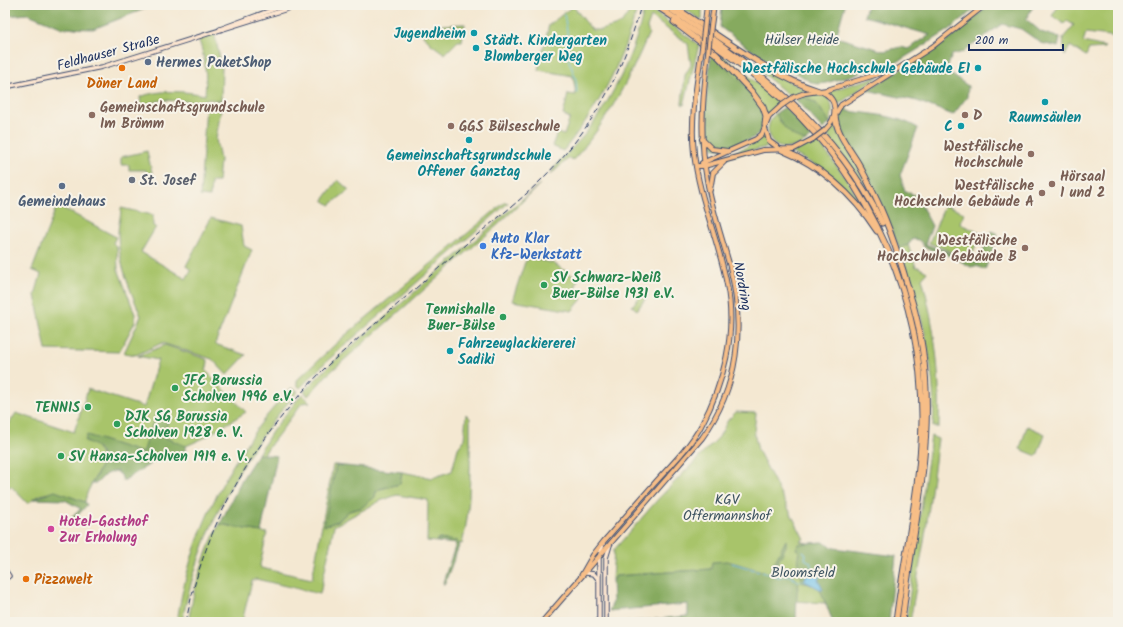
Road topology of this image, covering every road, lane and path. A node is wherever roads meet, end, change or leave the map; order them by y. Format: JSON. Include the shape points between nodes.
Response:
{"nodes":[{"id":1,"x":285,"y":5,"type":"edge"},
{"id":2,"x":300,"y":5,"type":"edge"},
{"id":3,"x":650,"y":5,"type":"edge"},
{"id":4,"x":655,"y":5,"type":"edge"},
{"id":5,"x":664,"y":5,"type":"edge"},
{"id":6,"x":671,"y":5,"type":"edge"},
{"id":7,"x":707,"y":5,"type":"edge"},
{"id":8,"x":714,"y":5,"type":"edge"},
{"id":9,"x":986,"y":5,"type":"edge"},
{"id":10,"x":214,"y":32,"type":"junction"},
{"id":11,"x":898,"y":67,"type":"junction"},
{"id":12,"x":5,"y":88,"type":"edge"},
{"id":13,"x":819,"y":91,"type":"junction"},
{"id":14,"x":835,"y":115,"type":"junction"},
{"id":15,"x":766,"y":125,"type":"junction"},
{"id":16,"x":702,"y":139,"type":"junction"},
{"id":17,"x":782,"y":150,"type":"junction"},
{"id":18,"x":731,"y":151,"type":"junction"},
{"id":19,"x":727,"y":160,"type":"junction"},
{"id":20,"x":704,"y":164,"type":"junction"},
{"id":21,"x":696,"y":166,"type":"junction"},
{"id":22,"x":710,"y":197,"type":"junction"},
{"id":23,"x":887,"y":247,"type":"junction"},
{"id":24,"x":895,"y":250,"type":"junction"},
{"id":25,"x":604,"y":541,"type":"junction"},
{"id":26,"x":610,"y":544,"type":"junction"},
{"id":27,"x":602,"y":551,"type":"junction"},
{"id":28,"x":593,"y":555,"type":"junction"},
{"id":29,"x":599,"y":558,"type":"junction"},
{"id":30,"x":606,"y":558,"type":"junction"},
{"id":31,"x":5,"y":570,"type":"edge"},
{"id":32,"x":586,"y":573,"type":"junction"},
{"id":33,"x":581,"y":577,"type":"junction"},
{"id":34,"x":5,"y":579,"type":"edge"},
{"id":35,"x":598,"y":580,"type":"junction"},
{"id":36,"x":542,"y":622,"type":"edge"},
{"id":37,"x":599,"y":622,"type":"edge"},
{"id":38,"x":606,"y":622,"type":"edge"},
{"id":39,"x":896,"y":622,"type":"edge"},
{"id":40,"x":902,"y":622,"type":"edge"}],
"edges":[{"from":1,"to":10,"type":"street","name":"Feldhauser Straße"},
{"from":2,"to":10,"type":"street","name":"Feldhauser Straße"},
{"from":3,"to":15,"type":"highway","via":[[694,36],[732,71],[763,107]]},
{"from":4,"to":23,"type":"highway","via":[[735,61],[782,100],[809,127],[854,185]]},
{"from":5,"to":24,"type":"highway","via":[[763,76],[813,123],[858,182],[878,214]]},
{"from":6,"to":13,"type":"highway","via":[[775,71],[802,86]]},
{"from":7,"to":21,"type":"main road","name":"Nordring","bridge":true,"via":[[693,121]]},
{"from":8,"to":16,"type":"main road","name":"Nordring","bridge":true,"via":[[702,101]]},
{"from":9,"to":11,"type":"main road","via":[[932,47]]},
{"from":10,"to":12,"type":"street","name":"Feldhauser Straße","via":[[102,68]]},
{"from":11,"to":13,"type":"main road"},
{"from":11,"to":14,"type":"main road","via":[[843,104]]},
{"from":13,"to":14,"type":"main road","via":[[832,100]]},
{"from":13,"to":15,"type":"main road","bridge":true,"via":[[805,93],[781,106],[769,117]]},
{"from":14,"to":17,"type":"main road","bridge":true,"via":[[825,130],[813,139],[798,147]]},
{"from":14,"to":24,"type":"highway","via":[[837,128],[859,164]]},
{"from":15,"to":17,"type":"main road","via":[[769,141]]},
{"from":15,"to":18,"type":"main road","via":[[756,139]]},
{"from":16,"to":18,"type":"main road","via":[[712,149]]},
{"from":16,"to":20,"type":"main road","name":"Nordring"},
{"from":17,"to":19,"type":"main road","via":[[763,150]]},
{"from":17,"to":23,"type":"highway","via":[[825,173],[843,188],[857,203]]},
{"from":18,"to":20,"type":"main road"},
{"from":19,"to":20,"type":"main road"},
{"from":19,"to":22,"type":"main road","via":[[713,173]]},
{"from":20,"to":21,"type":"main road"},
{"from":20,"to":22,"type":"main road","name":"Nordring"},
{"from":21,"to":25,"type":"main road","name":"Nordring","via":[[730,299],[730,339],[723,374],[694,438]]},
{"from":22,"to":26,"type":"main road","name":"Nordring","via":[[737,302],[738,337],[733,375],[717,416],[702,438]]},
{"from":23,"to":39,"type":"highway","via":[[907,302],[914,330],[920,370],[922,414],[918,478]]},
{"from":24,"to":40,"type":"highway","via":[[919,330],[927,396],[923,478]]},
{"from":25,"to":27,"type":"street"},
{"from":25,"to":28,"type":"main road","name":"Nordring"},
{"from":26,"to":27,"type":"main road","name":"Nordring"},
{"from":26,"to":30,"type":"street"},
{"from":27,"to":28,"type":"street"},
{"from":27,"to":29,"type":"main road","name":"Nordring"},
{"from":27,"to":30,"type":"street"},
{"from":28,"to":33,"type":"main road","name":"Nordring"},
{"from":29,"to":32,"type":"main road","name":"Nordring"},
{"from":29,"to":35,"type":"street"},
{"from":30,"to":38,"type":"street"},
{"from":31,"to":34,"type":"street","via":[[9,576]]},
{"from":32,"to":33,"type":"main road","name":"Nordring"},
{"from":32,"to":35,"type":"street","via":[[594,574]]},
{"from":33,"to":36,"type":"main road"},
{"from":35,"to":37,"type":"street"}]}
